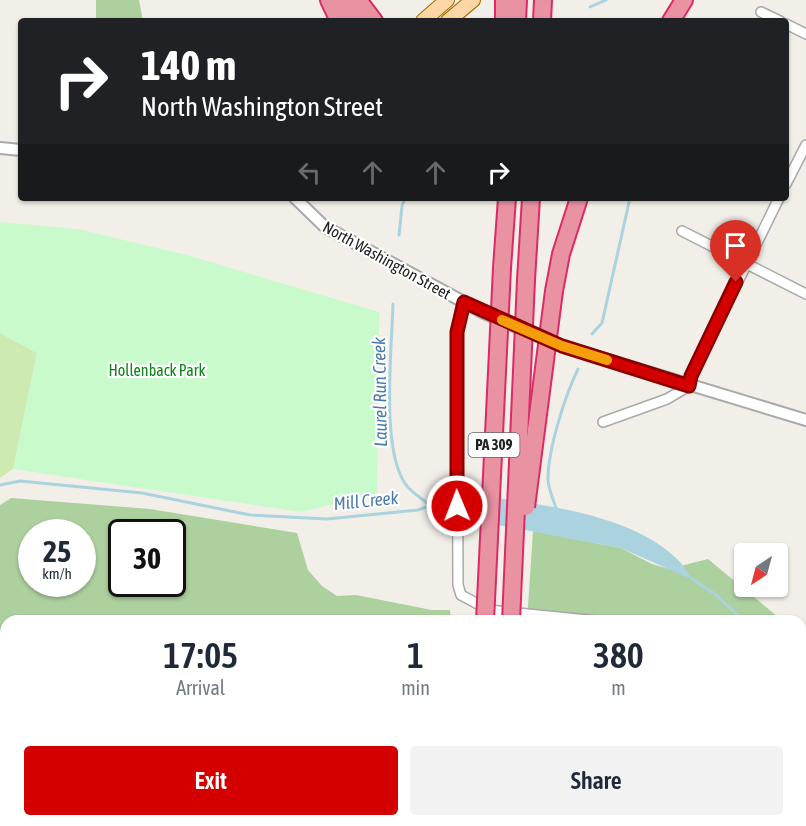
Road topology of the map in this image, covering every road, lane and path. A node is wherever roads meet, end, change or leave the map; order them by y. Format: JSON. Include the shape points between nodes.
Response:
{"nodes":[{"id":1,"x":329,"y":0,"type":"edge"},
{"id":2,"x":343,"y":0,"type":"edge"},
{"id":3,"x":358,"y":0,"type":"edge"},
{"id":4,"x":447,"y":0,"type":"edge"},
{"id":5,"x":473,"y":0,"type":"edge"},
{"id":6,"x":504,"y":0,"type":"edge"},
{"id":7,"x":518,"y":0,"type":"edge"},
{"id":8,"x":543,"y":1,"type":"edge"},
{"id":9,"x":762,"y":12,"type":"dead end"},
{"id":10,"x":338,"y":18,"type":"edge"},
{"id":11,"x":356,"y":18,"type":"edge"},
{"id":12,"x":372,"y":18,"type":"edge"},
{"id":13,"x":426,"y":18,"type":"edge"},
{"id":14,"x":452,"y":18,"type":"edge"},
{"id":15,"x":511,"y":18,"type":"edge"},
{"id":16,"x":513,"y":18,"type":"edge"},
{"id":17,"x":542,"y":18,"type":"edge"},
{"id":18,"x":774,"y":18,"type":"edge"},
{"id":19,"x":789,"y":26,"type":"edge"},
{"id":20,"x":806,"y":34,"type":"edge"},
{"id":21,"x":806,"y":145,"type":"edge"},
{"id":22,"x":0,"y":148,"type":"edge"},
{"id":23,"x":18,"y":150,"type":"edge"},
{"id":24,"x":789,"y":178,"type":"edge"},
{"id":25,"x":298,"y":201,"type":"edge"},
{"id":26,"x":501,"y":201,"type":"edge"},
{"id":27,"x":507,"y":201,"type":"edge"},
{"id":28,"x":531,"y":201,"type":"edge"},
{"id":29,"x":578,"y":201,"type":"edge"},
{"id":30,"x":777,"y":201,"type":"edge"},
{"id":31,"x":682,"y":231,"type":"dead end"},
{"id":32,"x":504,"y":246,"type":"junction"},
{"id":33,"x":745,"y":263,"type":"junction"},
{"id":34,"x":806,"y":294,"type":"edge"},
{"id":35,"x":464,"y":302,"type":"junction"},
{"id":36,"x":689,"y":386,"type":"junction"},
{"id":37,"x":806,"y":420,"type":"edge"},
{"id":38,"x":603,"y":422,"type":"dead end"},
{"id":39,"x":485,"y":615,"type":"edge"},
{"id":40,"x":512,"y":615,"type":"edge"},
{"id":41,"x":513,"y":615,"type":"edge"},
{"id":42,"x":539,"y":615,"type":"edge"}],
"edges":[{"from":1,"to":10,"type":"highway"},
{"from":2,"to":11,"type":"highway"},
{"from":3,"to":12,"type":"highway"},
{"from":4,"to":13,"type":"main road"},
{"from":5,"to":14,"type":"main road"},
{"from":6,"to":15,"type":"highway"},
{"from":7,"to":16,"type":"highway"},
{"from":8,"to":17,"type":"highway"},
{"from":9,"to":18,"type":"street"},
{"from":19,"to":20,"type":"street"},
{"from":21,"to":24,"type":"street"},
{"from":22,"to":23,"type":"street"},
{"from":25,"to":35,"type":"street","name":"North Washington Street","via":[[325,227]]},
{"from":26,"to":32,"type":"highway"},
{"from":27,"to":32,"type":"highway","number":"PA 309"},
{"from":28,"to":40,"type":"highway","number":"PA 309","bridge":true},
{"from":29,"to":41,"type":"highway","bridge":true,"via":[[554,291]]},
{"from":30,"to":33,"type":"street"},
{"from":31,"to":33,"type":"street"},
{"from":32,"to":39,"type":"highway","number":"PA 309","bridge":true},
{"from":33,"to":34,"type":"street"},
{"from":33,"to":36,"type":"street"},
{"from":35,"to":36,"type":"street","name":"North Washington Street","via":[[562,346]]},
{"from":35,"to":42,"type":"street","via":[[457,332],[458,585],[461,596],[489,610]]},
{"from":36,"to":37,"type":"street","name":"North Washington Street"},
{"from":36,"to":38,"type":"street","via":[[668,399]]}]}
